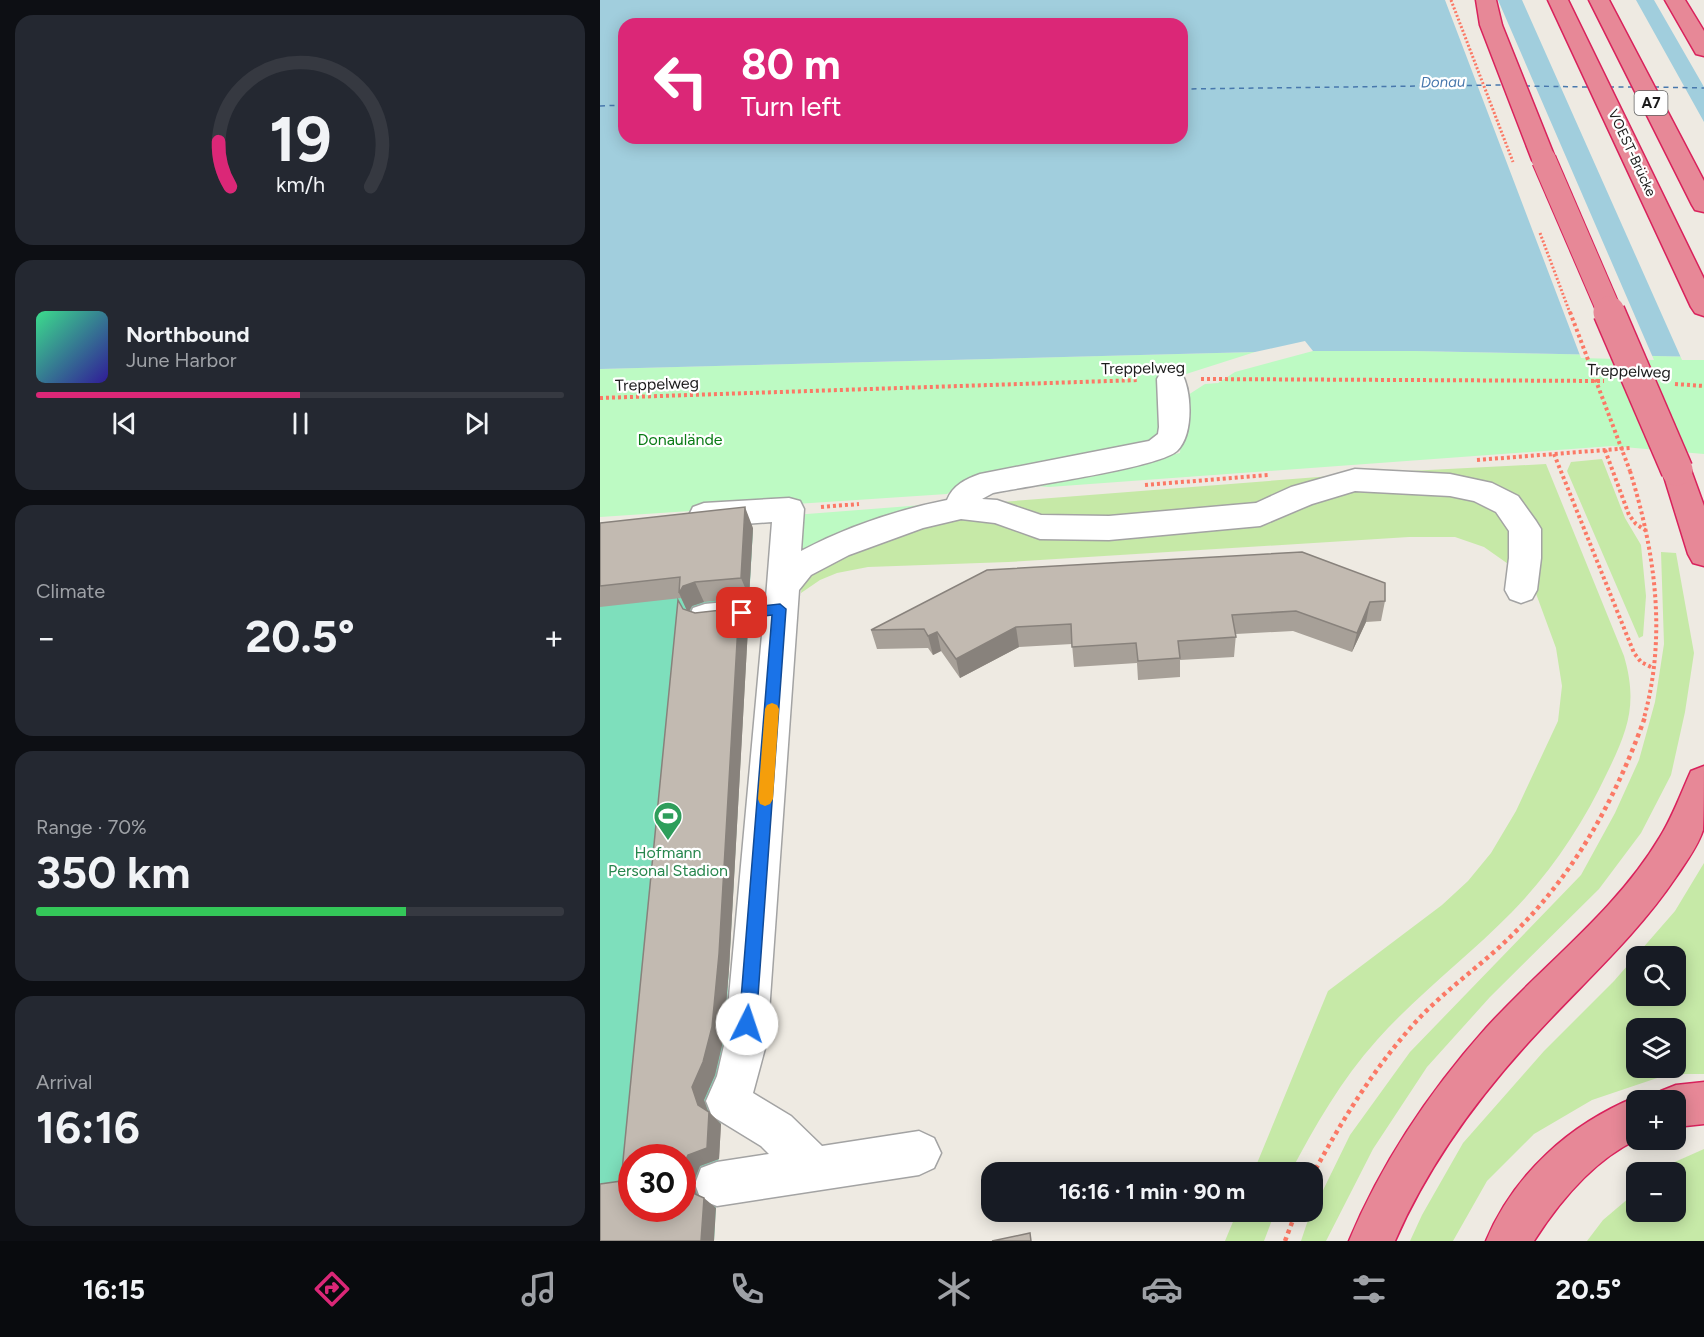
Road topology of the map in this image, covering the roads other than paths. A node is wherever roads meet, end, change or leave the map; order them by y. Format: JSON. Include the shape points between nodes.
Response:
{"nodes":[{"id":1,"x":1474,"y":0,"type":"edge"},
{"id":2,"x":1558,"y":0,"type":"edge"},
{"id":3,"x":1599,"y":0,"type":"edge"},
{"id":4,"x":1675,"y":0,"type":"edge"},
{"id":5,"x":1488,"y":12,"type":"edge"},
{"id":6,"x":1704,"y":49,"type":"edge"},
{"id":7,"x":1704,"y":205,"type":"edge"},
{"id":8,"x":1704,"y":308,"type":"edge"},
{"id":9,"x":1171,"y":379,"type":"road end"},
{"id":10,"x":1677,"y":470,"type":"junction"},
{"id":11,"x":961,"y":508,"type":"junction"},
{"id":12,"x":681,"y":516,"type":"edge"},
{"id":13,"x":1704,"y":527,"type":"edge"},
{"id":14,"x":1704,"y":554,"type":"edge"},
{"id":15,"x":1521,"y":590,"type":"dead end"},
{"id":16,"x":781,"y":598,"type":"junction"},
{"id":17,"x":705,"y":617,"type":"edge"},
{"id":18,"x":1704,"y":782,"type":"edge"},
{"id":19,"x":1704,"y":1102,"type":"edge"},
{"id":20,"x":1686,"y":1105,"type":"edge"},
{"id":21,"x":1626,"y":1124,"type":"edge"},
{"id":22,"x":919,"y":1153,"type":"dead end"},
{"id":23,"x":815,"y":1170,"type":"junction"},
{"id":24,"x":717,"y":1184,"type":"dead end"},
{"id":25,"x":1372,"y":1241,"type":"edge"},
{"id":26,"x":1509,"y":1241,"type":"edge"}],
"edges":[{"from":1,"to":5,"type":"highway"},
{"from":2,"to":8,"type":"highway","name":"VOEST-Brücke","number":"A7"},
{"from":3,"to":7,"type":"highway","number":"A7"},
{"from":4,"to":6,"type":"highway"},
{"from":5,"to":10,"type":"highway","bridge":true,"via":[[1544,160]]},
{"from":9,"to":11,"type":"street","via":[[1172,433],[1159,448],[991,482],[962,498]]},
{"from":10,"to":13,"type":"highway"},
{"from":10,"to":14,"type":"highway"},
{"from":11,"to":15,"type":"street","via":[[997,512],[1040,527],[1109,528],[1260,514],[1354,474],[1450,485],[1481,491],[1507,504],[1525,529]]},
{"from":11,"to":16,"type":"street","via":[[919,517],[838,546],[800,566]]},
{"from":12,"to":16,"type":"street","via":[[789,508]]},
{"from":16,"to":17,"type":"street"},
{"from":16,"to":23,"type":"street","via":[[746,1041],[737,1081],[727,1101],[776,1131]]},
{"from":18,"to":25,"type":"highway","via":[[1672,854],[1638,898],[1472,1074],[1427,1134],[1385,1209]]},
{"from":19,"to":20,"type":"highway"},
{"from":21,"to":26,"type":"highway","via":[[1592,1144],[1560,1172]]},
{"from":22,"to":23,"type":"street"},
{"from":23,"to":24,"type":"street"}]}
